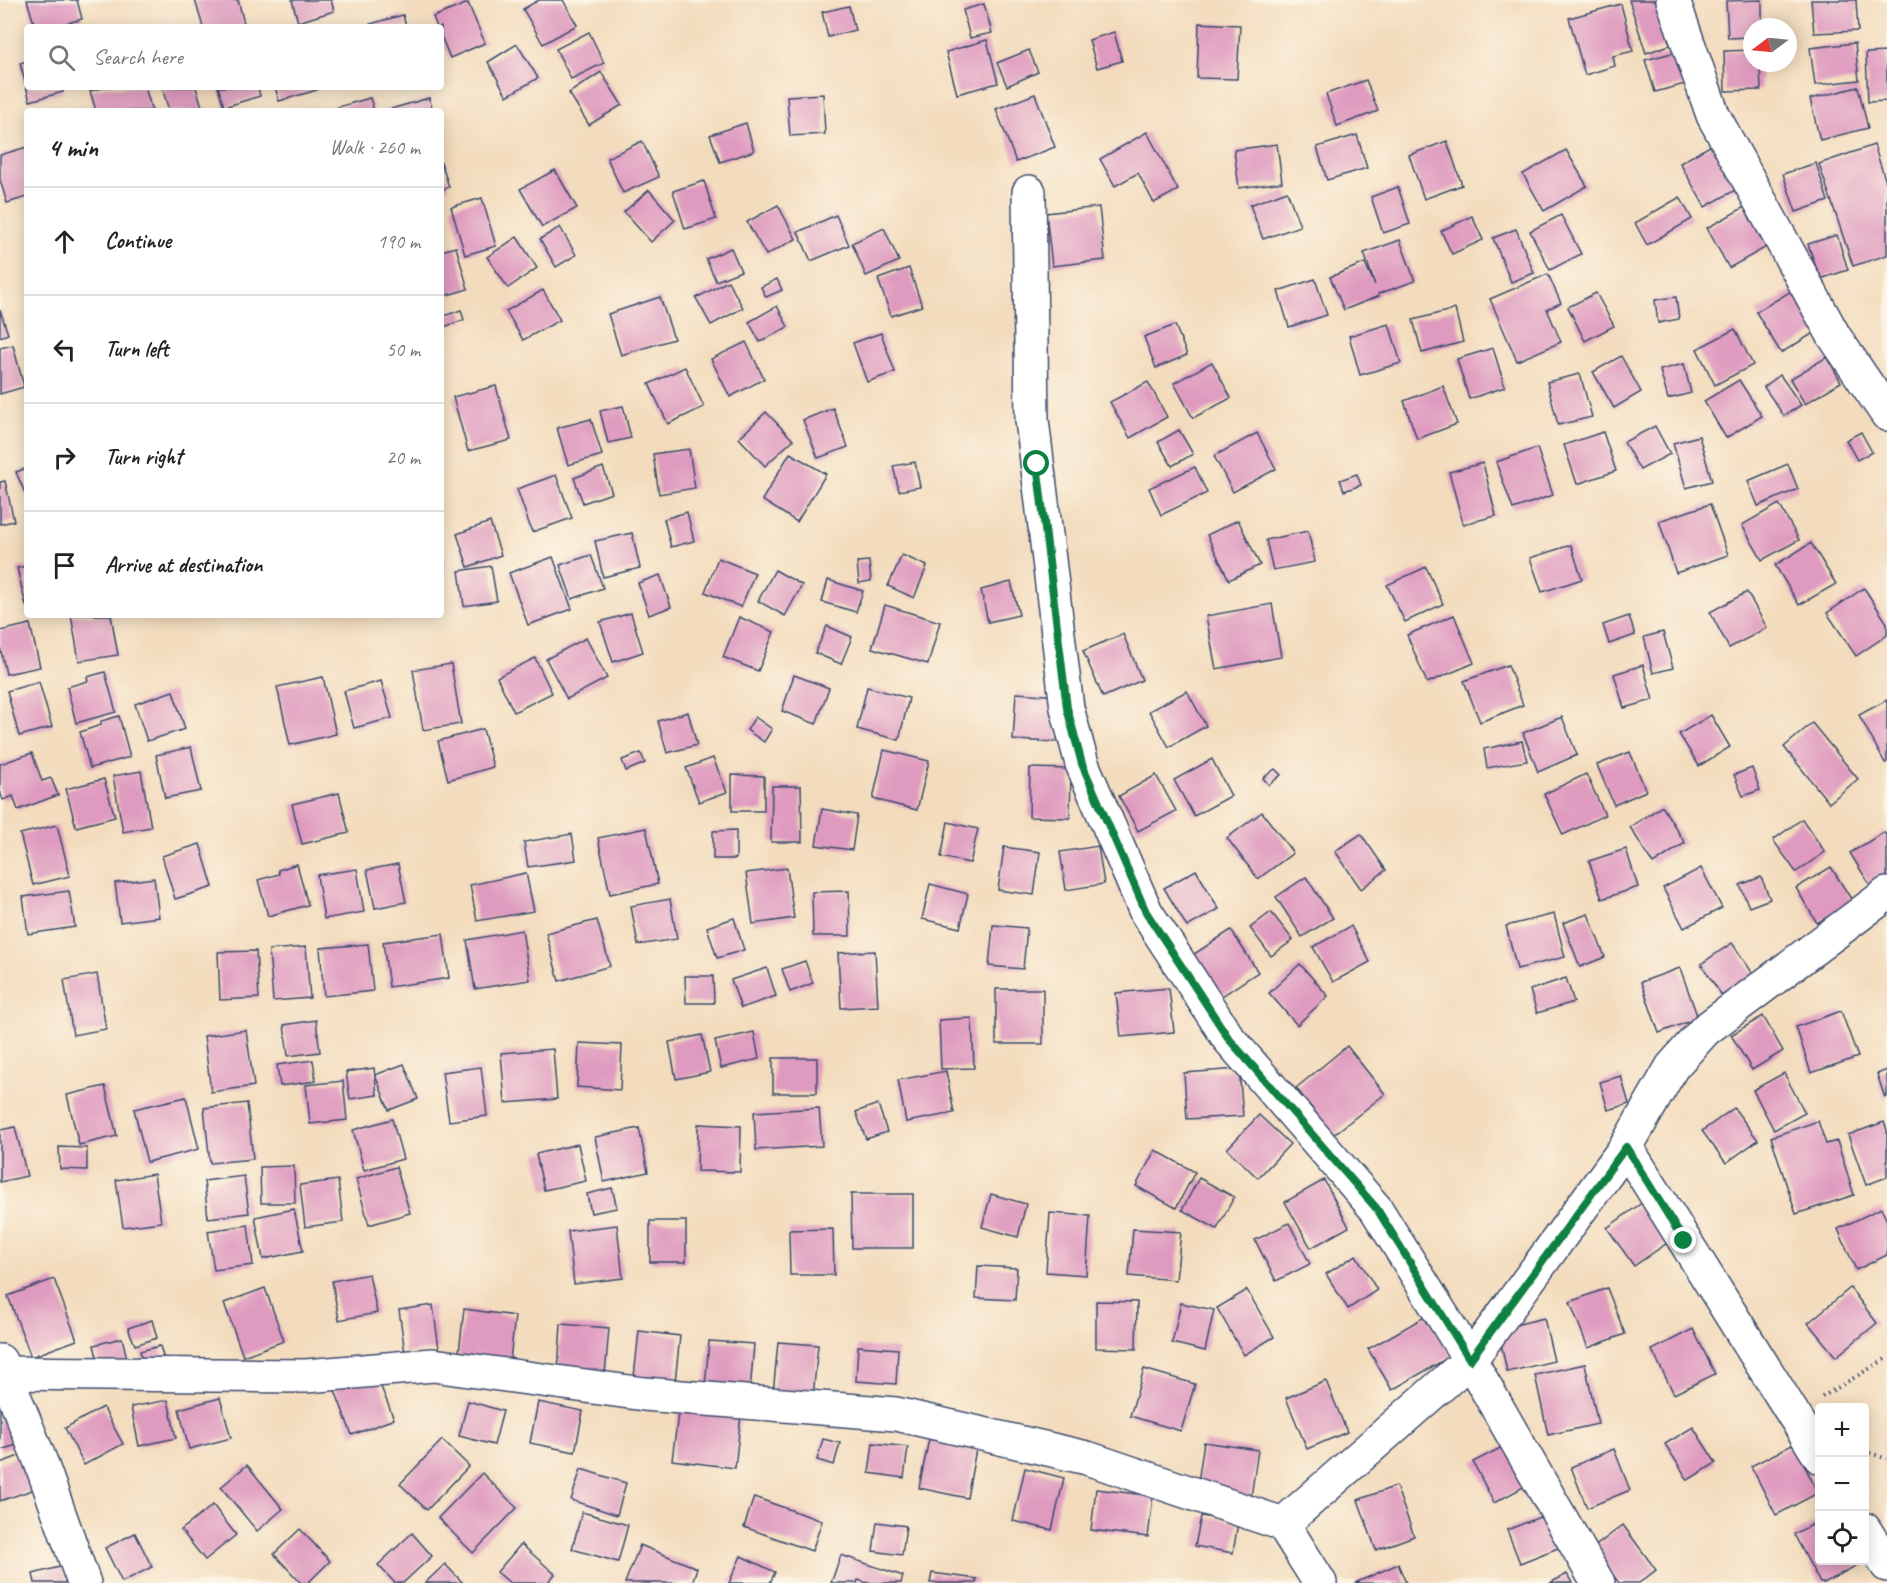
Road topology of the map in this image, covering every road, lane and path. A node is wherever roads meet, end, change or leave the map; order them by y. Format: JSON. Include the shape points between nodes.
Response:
{"nodes":[{"id":1,"x":1673,"y":0,"type":"edge"},
{"id":2,"x":1029,"y":192,"type":"dead end"},
{"id":3,"x":1887,"y":414,"type":"edge"},
{"id":4,"x":1887,"y":894,"type":"edge"},
{"id":5,"x":1626,"y":1147,"type":"junction"},
{"id":6,"x":1887,"y":1358,"type":"edge"},
{"id":7,"x":1470,"y":1360,"type":"junction"},
{"id":8,"x":1,"y":1368,"type":"edge"},
{"id":9,"x":1813,"y":1402,"type":"dead end"},
{"id":10,"x":1815,"y":1449,"type":"edge"},
{"id":11,"x":1869,"y":1453,"type":"edge"},
{"id":12,"x":1887,"y":1459,"type":"edge"},
{"id":13,"x":1283,"y":1524,"type":"junction"},
{"id":14,"x":1869,"y":1537,"type":"edge"},
{"id":15,"x":1887,"y":1565,"type":"edge"},
{"id":16,"x":84,"y":1583,"type":"edge"},
{"id":17,"x":1320,"y":1583,"type":"edge"},
{"id":18,"x":1598,"y":1583,"type":"edge"}],
"edges":[{"from":1,"to":3,"type":"street","via":[[1713,115],[1834,336]]},
{"from":2,"to":7,"type":"street","via":[[1032,420],[1067,708],[1082,764],[1146,912],[1159,932],[1229,1039],[1377,1209]]},
{"from":4,"to":5,"type":"street","via":[[1705,1030],[1672,1067]]},
{"from":5,"to":7,"type":"street"},
{"from":5,"to":10,"type":"street"},
{"from":6,"to":9,"type":"path"},
{"from":7,"to":13,"type":"street"},
{"from":7,"to":18,"type":"street"},
{"from":8,"to":13,"type":"street","via":[[306,1376],[434,1365],[644,1394],[896,1414],[1087,1458]]},
{"from":8,"to":16,"type":"street","via":[[40,1460]]},
{"from":11,"to":12,"type":"path"},
{"from":13,"to":17,"type":"street"},
{"from":14,"to":15,"type":"street"}]}
